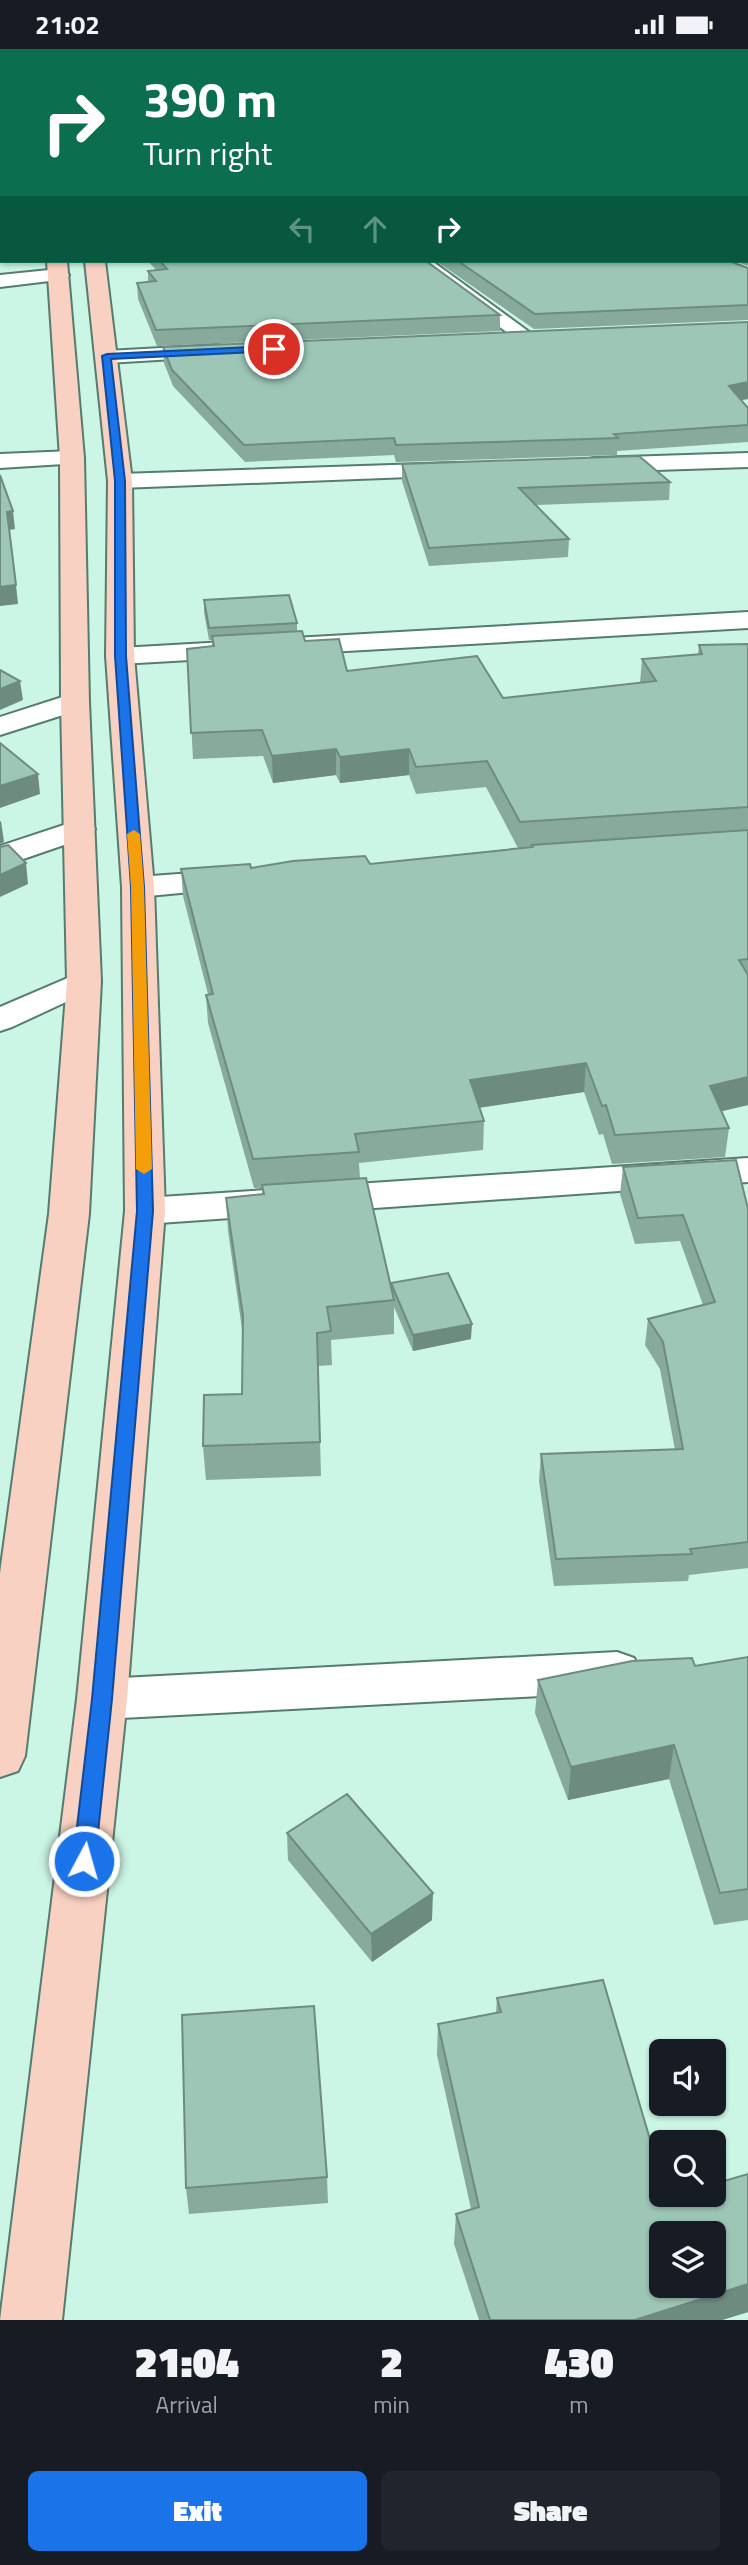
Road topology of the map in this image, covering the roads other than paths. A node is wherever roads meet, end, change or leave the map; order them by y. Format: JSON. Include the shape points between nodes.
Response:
{"nodes":[{"id":1,"x":423,"y":263,"type":"edge"},
{"id":2,"x":70,"y":266,"type":"edge"},
{"id":3,"x":0,"y":281,"type":"edge"},
{"id":4,"x":554,"y":336,"type":"edge"},
{"id":5,"x":526,"y":337,"type":"junction"},
{"id":6,"x":498,"y":338,"type":"edge"},
{"id":7,"x":232,"y":351,"type":"edge"},
{"id":8,"x":107,"y":356,"type":"junction"},
{"id":9,"x":72,"y":458,"type":"junction"},
{"id":10,"x":748,"y":460,"type":"edge"},
{"id":11,"x":0,"y":461,"type":"edge"},
{"id":12,"x":567,"y":466,"type":"edge"},
{"id":13,"x":483,"y":469,"type":"edge"},
{"id":14,"x":120,"y":481,"type":"junction"},
{"id":15,"x":748,"y":620,"type":"edge"},
{"id":16,"x":120,"y":656,"type":"junction"},
{"id":17,"x":75,"y":702,"type":"junction"},
{"id":18,"x":0,"y":726,"type":"edge"},
{"id":19,"x":79,"y":829,"type":"junction"},
{"id":20,"x":0,"y":857,"type":"edge"},
{"id":21,"x":262,"y":878,"type":"edge"},
{"id":22,"x":138,"y":887,"type":"junction"},
{"id":23,"x":84,"y":981,"type":"junction"},
{"id":24,"x":0,"y":1020,"type":"edge"},
{"id":25,"x":748,"y":1170,"type":"edge"},
{"id":26,"x":145,"y":1211,"type":"junction"},
{"id":27,"x":666,"y":1669,"type":"edge"},
{"id":28,"x":4,"y":1699,"type":"edge"},
{"id":29,"x":102,"y":1699,"type":"junction"},
{"id":30,"x":0,"y":1756,"type":"edge"},
{"id":31,"x":31,"y":2320,"type":"edge"}],
"edges":[{"from":1,"to":5,"type":"street"},
{"from":2,"to":3,"type":"street"},
{"from":2,"to":8,"type":"main road"},
{"from":2,"to":9,"type":"main road"},
{"from":4,"to":5,"type":"street"},
{"from":5,"to":6,"type":"street"},
{"from":7,"to":8,"type":"street"},
{"from":8,"to":14,"type":"main road"},
{"from":9,"to":11,"type":"street"},
{"from":9,"to":17,"type":"main road"},
{"from":10,"to":12,"type":"street"},
{"from":13,"to":14,"type":"street"},
{"from":14,"to":16,"type":"main road"},
{"from":15,"to":16,"type":"street"},
{"from":16,"to":22,"type":"main road"},
{"from":17,"to":18,"type":"street"},
{"from":17,"to":19,"type":"main road"},
{"from":19,"to":20,"type":"street"},
{"from":19,"to":23,"type":"main road"},
{"from":21,"to":22,"type":"street"},
{"from":22,"to":26,"type":"main road"},
{"from":23,"to":24,"type":"street"},
{"from":23,"to":28,"type":"main road","via":[[69,1214]]},
{"from":25,"to":26,"type":"street"},
{"from":26,"to":29,"type":"main road"},
{"from":27,"to":29,"type":"street"},
{"from":28,"to":30,"type":"main road"},
{"from":29,"to":31,"type":"main road"}]}
